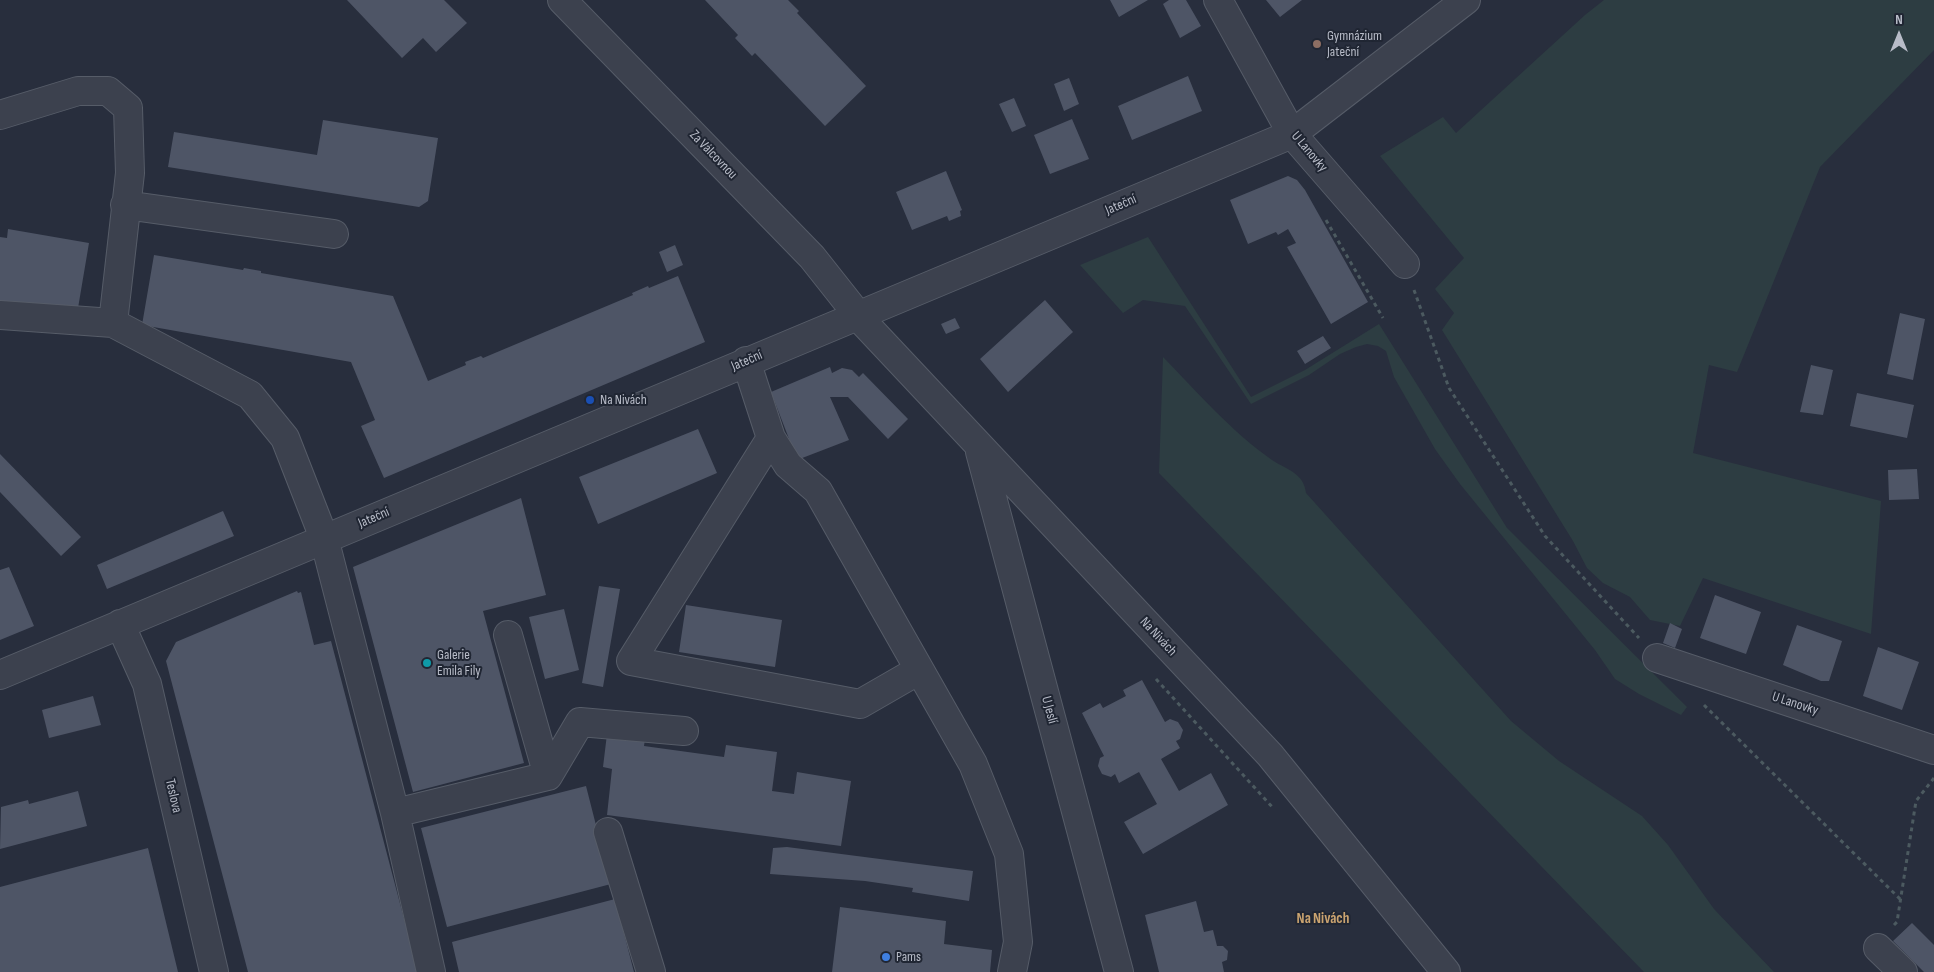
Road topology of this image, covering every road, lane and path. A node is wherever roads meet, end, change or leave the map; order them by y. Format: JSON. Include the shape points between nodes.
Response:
{"nodes":[{"id":1,"x":1218,"y":0,"type":"edge"},
{"id":2,"x":1466,"y":0,"type":"edge"},
{"id":3,"x":571,"y":3,"type":"edge"},
{"id":4,"x":0,"y":115,"type":"edge"},
{"id":5,"x":1292,"y":134,"type":"junction"},
{"id":6,"x":125,"y":205,"type":"junction"},
{"id":7,"x":1322,"y":213,"type":"dead end"},
{"id":8,"x":334,"y":234,"type":"dead end"},
{"id":9,"x":1405,"y":264,"type":"joint"},
{"id":10,"x":0,"y":315,"type":"edge"},
{"id":11,"x":857,"y":315,"type":"junction"},
{"id":12,"x":1383,"y":318,"type":"dead end"},
{"id":13,"x":113,"y":323,"type":"junction"},
{"id":14,"x":746,"y":361,"type":"junction"},
{"id":15,"x":771,"y":438,"type":"junction"},
{"id":16,"x":979,"y":448,"type":"junction"},
{"id":17,"x":324,"y":538,"type":"junction"},
{"id":18,"x":120,"y":624,"type":"junction"},
{"id":19,"x":508,"y":635,"type":"dead end"},
{"id":20,"x":1657,"y":658,"type":"joint"},
{"id":21,"x":919,"y":670,"type":"junction"},
{"id":22,"x":0,"y":674,"type":"edge"},
{"id":23,"x":1698,"y":699,"type":"dead end"},
{"id":24,"x":684,"y":732,"type":"dead end"},
{"id":25,"x":1934,"y":750,"type":"edge"},
{"id":26,"x":548,"y":776,"type":"junction"},
{"id":27,"x":1934,"y":777,"type":"edge"},
{"id":28,"x":394,"y":812,"type":"junction"},
{"id":29,"x":608,"y":832,"type":"dead end"},
{"id":30,"x":1901,"y":900,"type":"junction"},
{"id":31,"x":1878,"y":948,"type":"joint"},
{"id":32,"x":214,"y":972,"type":"edge"},
{"id":33,"x":431,"y":972,"type":"edge"},
{"id":34,"x":651,"y":972,"type":"edge"},
{"id":35,"x":1012,"y":972,"type":"edge"},
{"id":36,"x":1119,"y":972,"type":"edge"},
{"id":37,"x":1446,"y":972,"type":"edge"},
{"id":38,"x":1903,"y":972,"type":"edge"}],
"edges":[{"from":1,"to":5,"type":"street","name":"U Lanovky"},
{"from":2,"to":5,"type":"street","name":"Jateční"},
{"from":3,"to":11,"type":"street","name":"Za Válcovnou","via":[[812,257]]},
{"from":4,"to":6,"type":"street","via":[[78,91],[108,91],[128,108],[130,173]]},
{"from":5,"to":9,"type":"street","name":"U Lanovky"},
{"from":5,"to":11,"type":"street","name":"Jateční"},
{"from":6,"to":8,"type":"street"},
{"from":6,"to":13,"type":"street"},
{"from":7,"to":12,"type":"path"},
{"from":9,"to":20,"type":"path","via":[[1449,388],[1546,536]]},
{"from":10,"to":13,"type":"street"},
{"from":11,"to":14,"type":"street","name":"Jateční"},
{"from":11,"to":16,"type":"street","name":"Na Nivách"},
{"from":13,"to":17,"type":"street","via":[[250,395],[285,438]]},
{"from":14,"to":15,"type":"street"},
{"from":14,"to":17,"type":"street","name":"Jateční"},
{"from":15,"to":21,"type":"street","via":[[788,465],[818,491]]},
{"from":15,"to":21,"type":"street","via":[[631,661],[860,704]]},
{"from":16,"to":36,"type":"street","name":"U Jeslí"},
{"from":16,"to":37,"type":"street","name":"Na Nivách","via":[[1270,755]]},
{"from":17,"to":18,"type":"street","name":"Jateční"},
{"from":17,"to":28,"type":"street"},
{"from":18,"to":22,"type":"street","name":"Jateční"},
{"from":18,"to":32,"type":"street","name":"Teslova","via":[[146,684]]},
{"from":19,"to":26,"type":"street"},
{"from":20,"to":25,"type":"street","name":"U Lanovky"},
{"from":21,"to":35,"type":"street","via":[[973,764],[1009,854],[1018,942]]},
{"from":23,"to":30,"type":"path"},
{"from":24,"to":26,"type":"street","via":[[580,722]]},
{"from":26,"to":28,"type":"street"},
{"from":27,"to":30,"type":"path","via":[[1916,801]]},
{"from":28,"to":33,"type":"street"},
{"from":29,"to":34,"type":"street"},
{"from":30,"to":31,"type":"path","via":[[1897,922]]},
{"from":31,"to":38,"type":"street"}]}
